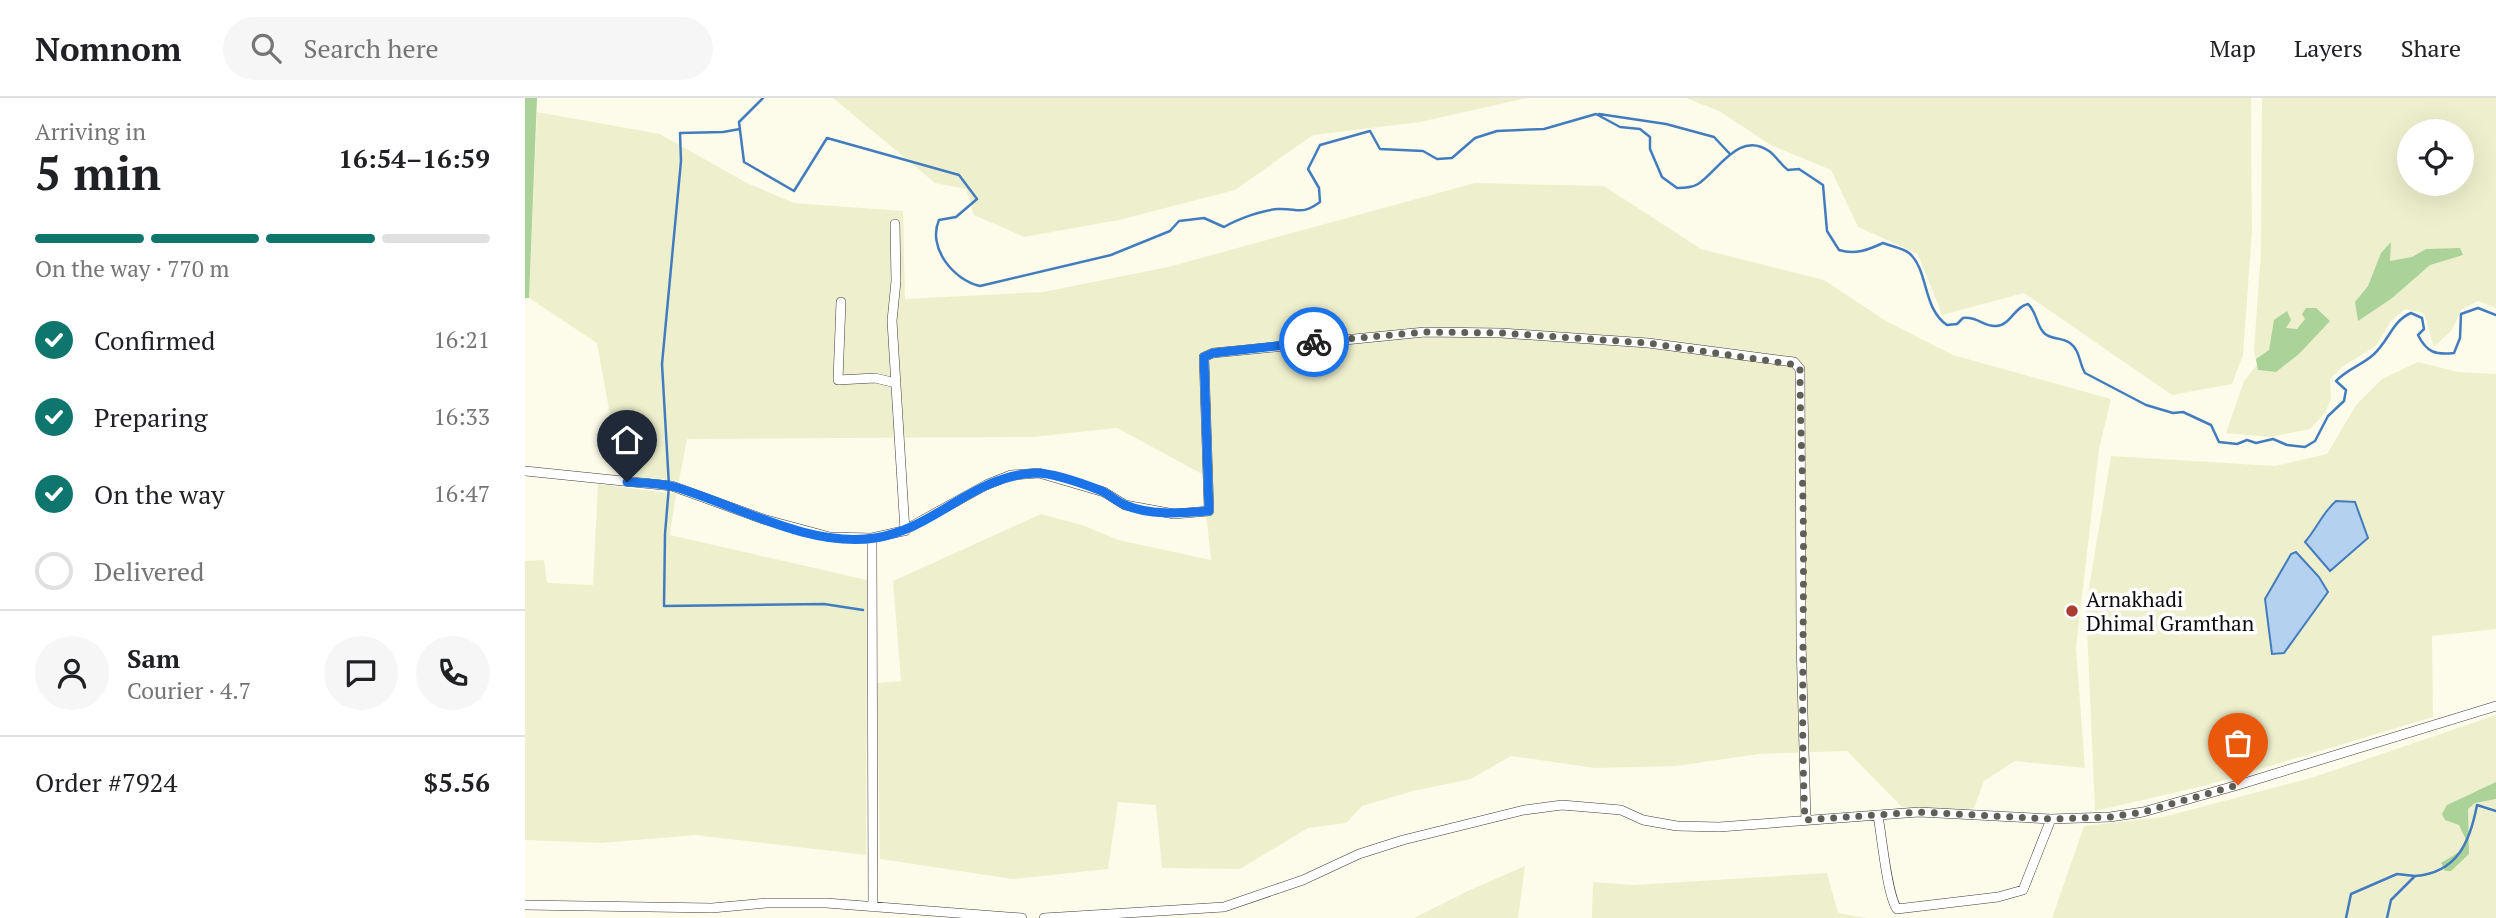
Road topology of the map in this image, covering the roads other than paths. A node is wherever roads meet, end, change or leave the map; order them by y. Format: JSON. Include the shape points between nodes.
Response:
{"nodes":[{"id":1,"x":895,"y":224,"type":"dead end"},
{"id":2,"x":841,"y":302,"type":"dead end"},
{"id":3,"x":896,"y":383,"type":"junction"},
{"id":4,"x":525,"y":471,"type":"edge"},
{"id":5,"x":905,"y":531,"type":"junction"},
{"id":6,"x":872,"y":538,"type":"junction"},
{"id":7,"x":2496,"y":706,"type":"edge"},
{"id":8,"x":1878,"y":816,"type":"junction"},
{"id":9,"x":2051,"y":819,"type":"junction"},
{"id":10,"x":1805,"y":820,"type":"junction"},
{"id":11,"x":525,"y":905,"type":"edge"},
{"id":12,"x":873,"y":907,"type":"junction"},
{"id":13,"x":952,"y":915,"type":"edge"},
{"id":14,"x":1000,"y":917,"type":"edge"},
{"id":15,"x":1022,"y":918,"type":"edge"},
{"id":16,"x":1044,"y":918,"type":"edge"}],
"edges":[{"from":1,"to":3,"type":"street","via":[[892,321]]},
{"from":2,"to":3,"type":"street","via":[[838,380],[875,378]]},
{"from":3,"to":5,"type":"street"},
{"from":4,"to":6,"type":"street","via":[[672,486],[762,519],[830,537]]},
{"from":5,"to":6,"type":"street"},
{"from":5,"to":10,"type":"street","via":[[986,485],[1011,475],[1039,473],[1104,492],[1125,505],[1174,514],[1209,511],[1204,357],[1213,353],[1438,332],[1648,343],[1794,362],[1800,369]]},
{"from":6,"to":12,"type":"street"},
{"from":7,"to":9,"type":"street","via":[[2143,812]]},
{"from":8,"to":9,"type":"street","via":[[1919,812]]},
{"from":8,"to":9,"type":"street","via":[[1890,899],[1898,909],[2022,890]]},
{"from":8,"to":10,"type":"street"},
{"from":10,"to":16,"type":"street","via":[[1677,826],[1643,820],[1621,810],[1574,804],[1524,810],[1359,854],[1303,880],[1224,907]]},
{"from":11,"to":12,"type":"street","via":[[712,908],[826,903]]},
{"from":12,"to":13,"type":"street"},
{"from":13,"to":14,"type":"street"},
{"from":14,"to":15,"type":"street"}]}
